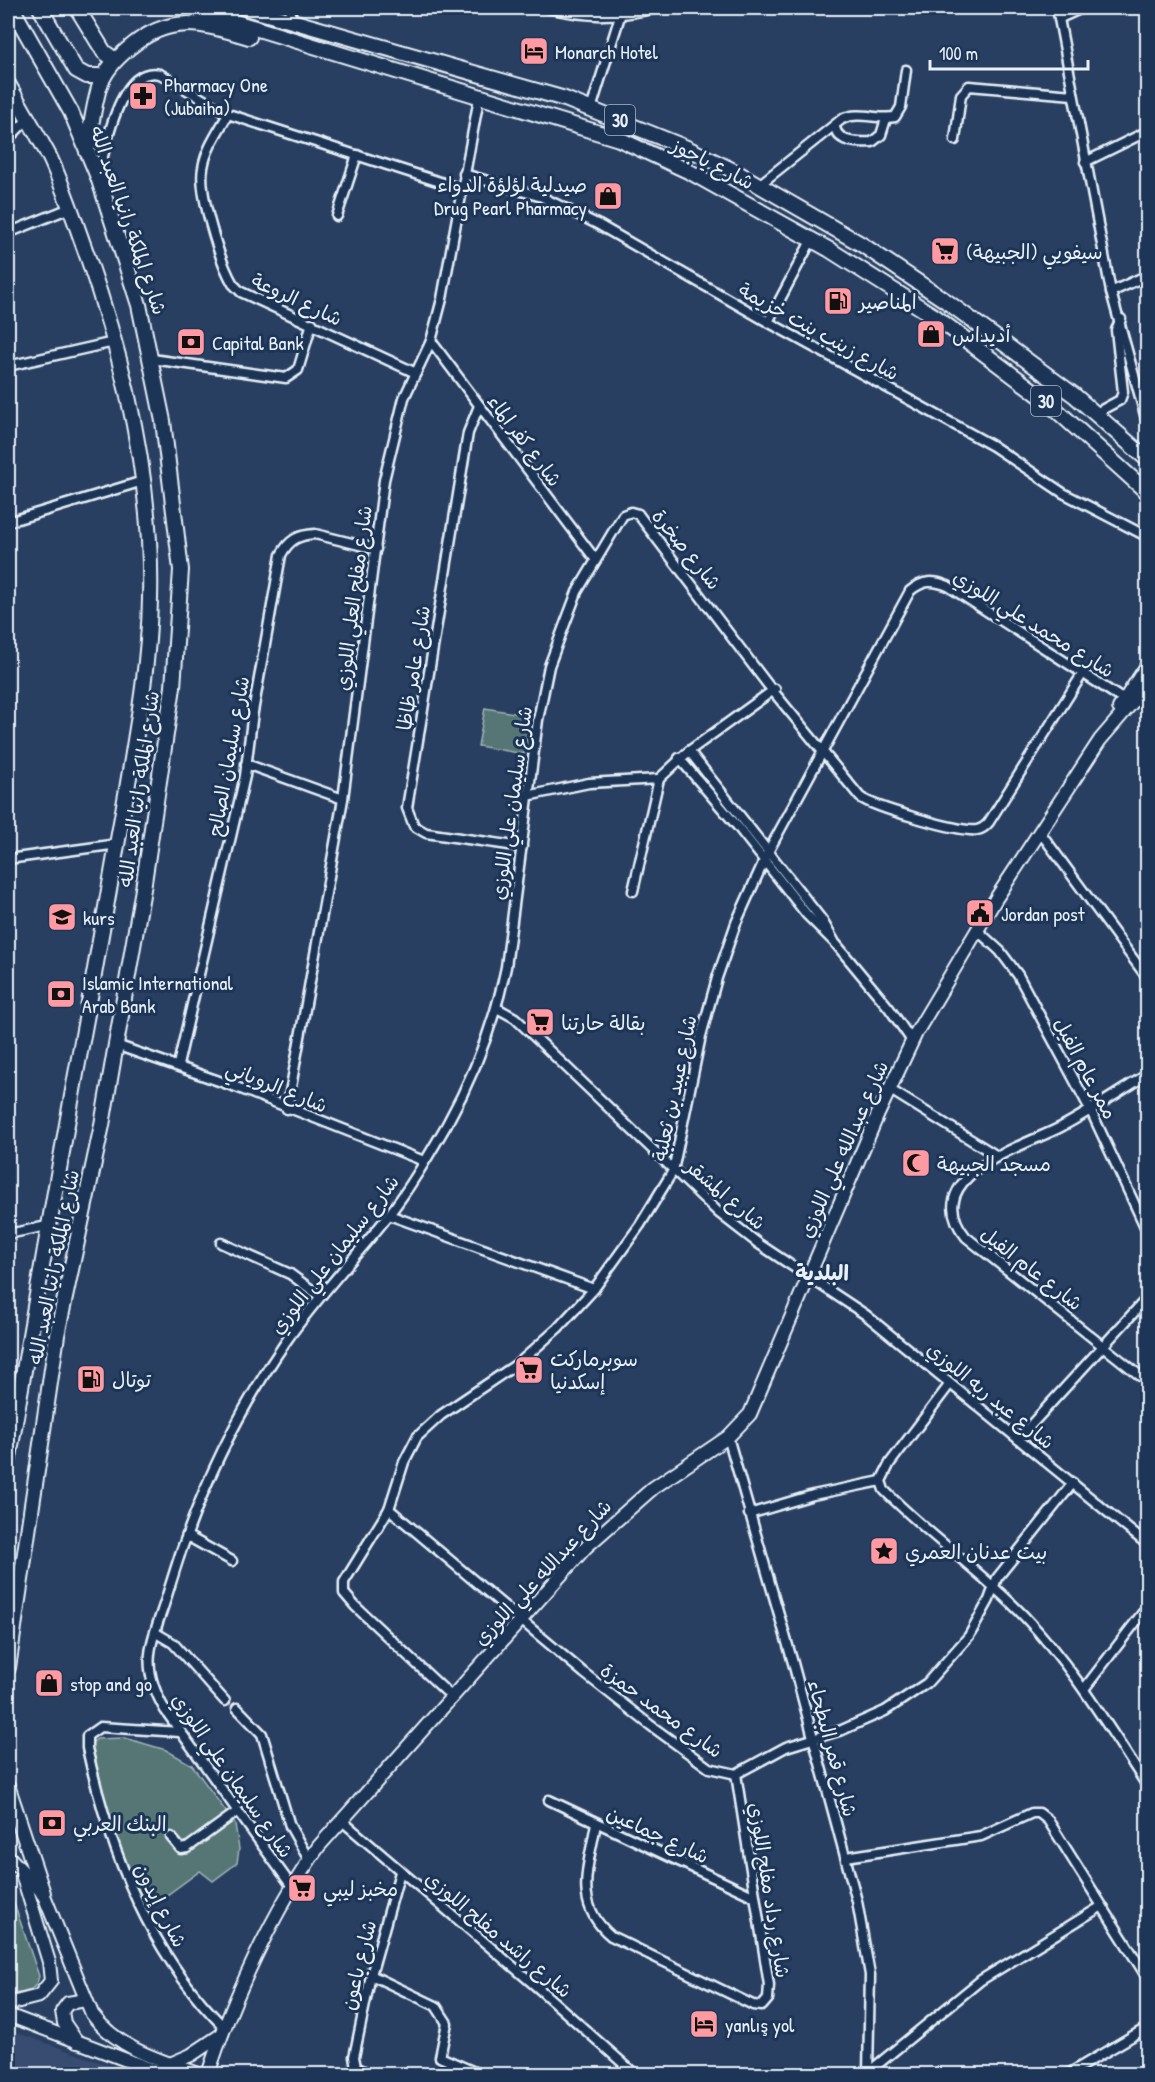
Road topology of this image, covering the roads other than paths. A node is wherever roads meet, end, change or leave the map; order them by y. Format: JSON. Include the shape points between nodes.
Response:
{"nodes":[{"id":1,"x":12,"y":8,"type":"edge"},
{"id":2,"x":40,"y":8,"type":"edge"},
{"id":3,"x":77,"y":8,"type":"edge"},
{"id":4,"x":189,"y":8,"type":"edge"},
{"id":5,"x":246,"y":8,"type":"edge"},
{"id":6,"x":548,"y":8,"type":"edge"},
{"id":7,"x":658,"y":8,"type":"edge"},
{"id":8,"x":1057,"y":8,"type":"edge"},
{"id":9,"x":1082,"y":8,"type":"edge"},
{"id":10,"x":290,"y":14,"type":"edge"},
{"id":11,"x":620,"y":16,"type":"junction"},
{"id":12,"x":1060,"y":18,"type":"junction"},
{"id":13,"x":345,"y":57,"type":"junction"},
{"id":14,"x":115,"y":60,"type":"junction"},
{"id":15,"x":906,"y":70,"type":"dead end"},
{"id":16,"x":104,"y":76,"type":"junction"},
{"id":17,"x":8,"y":84,"type":"edge"},
{"id":18,"x":1073,"y":94,"type":"junction"},
{"id":19,"x":479,"y":98,"type":"junction"},
{"id":20,"x":591,"y":109,"type":"junction"},
{"id":21,"x":228,"y":114,"type":"junction"},
{"id":22,"x":28,"y":119,"type":"junction"},
{"id":23,"x":886,"y":119,"type":"junction"},
{"id":24,"x":835,"y":128,"type":"junction"},
{"id":25,"x":1148,"y":131,"type":"edge"},
{"id":26,"x":8,"y":139,"type":"edge"},
{"id":27,"x":955,"y":140,"type":"dead end"},
{"id":28,"x":87,"y":152,"type":"junction"},
{"id":29,"x":357,"y":155,"type":"junction"},
{"id":30,"x":1085,"y":162,"type":"junction"},
{"id":31,"x":464,"y":174,"type":"junction"},
{"id":32,"x":98,"y":177,"type":"junction"},
{"id":33,"x":759,"y":185,"type":"junction"},
{"id":34,"x":462,"y":189,"type":"junction"},
{"id":35,"x":70,"y":208,"type":"junction"},
{"id":36,"x":337,"y":216,"type":"dead end"},
{"id":37,"x":8,"y":233,"type":"edge"},
{"id":38,"x":812,"y":239,"type":"junction"},
{"id":39,"x":1148,"y":275,"type":"edge"},
{"id":40,"x":1112,"y":292,"type":"junction"},
{"id":41,"x":1120,"y":319,"type":"junction"},
{"id":42,"x":768,"y":322,"type":"junction"},
{"id":43,"x":312,"y":323,"type":"junction"},
{"id":44,"x":431,"y":341,"type":"junction"},
{"id":45,"x":114,"y":342,"type":"junction"},
{"id":46,"x":152,"y":358,"type":"junction"},
{"id":47,"x":8,"y":366,"type":"edge"},
{"id":48,"x":416,"y":373,"type":"junction"},
{"id":49,"x":479,"y":406,"type":"junction"},
{"id":50,"x":1096,"y":413,"type":"junction"},
{"id":51,"x":1148,"y":426,"type":"edge"},
{"id":52,"x":1148,"y":460,"type":"edge"},
{"id":53,"x":143,"y":481,"type":"junction"},
{"id":54,"x":1148,"y":494,"type":"edge"},
{"id":55,"x":638,"y":514,"type":"joint"},
{"id":56,"x":8,"y":522,"type":"edge"},
{"id":57,"x":1148,"y":537,"type":"edge"},
{"id":58,"x":376,"y":549,"type":"junction"},
{"id":59,"x":595,"y":559,"type":"junction"},
{"id":60,"x":923,"y":582,"type":"joint"},
{"id":61,"x":1148,"y":664,"type":"edge"},
{"id":62,"x":1083,"y":673,"type":"junction"},
{"id":63,"x":1148,"y":684,"type":"edge"},
{"id":64,"x":774,"y":690,"type":"junction"},
{"id":65,"x":1136,"y":700,"type":"edge"},
{"id":66,"x":689,"y":751,"type":"junction"},
{"id":67,"x":824,"y":752,"type":"junction"},
{"id":68,"x":679,"y":758,"type":"junction"},
{"id":69,"x":246,"y":764,"type":"junction"},
{"id":70,"x":659,"y":779,"type":"junction"},
{"id":71,"x":527,"y":796,"type":"junction"},
{"id":72,"x":343,"y":799,"type":"junction"},
{"id":73,"x":1040,"y":832,"type":"junction"},
{"id":74,"x":118,"y":844,"type":"junction"},
{"id":75,"x":522,"y":848,"type":"junction"},
{"id":76,"x":768,"y":852,"type":"junction"},
{"id":77,"x":8,"y":859,"type":"edge"},
{"id":78,"x":764,"y":862,"type":"junction"},
{"id":79,"x":633,"y":891,"type":"dead end"},
{"id":80,"x":977,"y":930,"type":"junction"},
{"id":81,"x":836,"y":944,"type":"junction"},
{"id":82,"x":1148,"y":979,"type":"edge"},
{"id":83,"x":497,"y":1008,"type":"junction"},
{"id":84,"x":912,"y":1041,"type":"junction"},
{"id":85,"x":116,"y":1045,"type":"junction"},
{"id":86,"x":178,"y":1065,"type":"junction"},
{"id":87,"x":1148,"y":1074,"type":"edge"},
{"id":88,"x":889,"y":1089,"type":"junction"},
{"id":89,"x":287,"y":1109,"type":"junction"},
{"id":90,"x":1091,"y":1111,"type":"junction"},
{"id":91,"x":997,"y":1156,"type":"junction"},
{"id":92,"x":424,"y":1161,"type":"junction"},
{"id":93,"x":673,"y":1171,"type":"junction"},
{"id":94,"x":389,"y":1215,"type":"junction"},
{"id":95,"x":47,"y":1226,"type":"junction"},
{"id":96,"x":1148,"y":1233,"type":"edge"},
{"id":97,"x":8,"y":1234,"type":"edge"},
{"id":98,"x":221,"y":1243,"type":"dead end"},
{"id":99,"x":809,"y":1276,"type":"junction"},
{"id":100,"x":594,"y":1289,"type":"junction"},
{"id":101,"x":320,"y":1296,"type":"junction"},
{"id":102,"x":1148,"y":1297,"type":"edge"},
{"id":103,"x":1104,"y":1345,"type":"junction"},
{"id":104,"x":1148,"y":1382,"type":"edge"},
{"id":105,"x":950,"y":1384,"type":"junction"},
{"id":106,"x":728,"y":1437,"type":"junction"},
{"id":107,"x":1018,"y":1439,"type":"junction"},
{"id":108,"x":8,"y":1463,"type":"edge"},
{"id":109,"x":881,"y":1481,"type":"junction"},
{"id":110,"x":1073,"y":1483,"type":"junction"},
{"id":111,"x":389,"y":1509,"type":"junction"},
{"id":112,"x":749,"y":1514,"type":"junction"},
{"id":113,"x":187,"y":1536,"type":"junction"},
{"id":114,"x":1148,"y":1545,"type":"edge"},
{"id":115,"x":232,"y":1560,"type":"dead end"},
{"id":116,"x":993,"y":1587,"type":"junction"},
{"id":117,"x":1148,"y":1606,"type":"edge"},
{"id":118,"x":523,"y":1620,"type":"junction"},
{"id":119,"x":156,"y":1633,"type":"junction"},
{"id":120,"x":8,"y":1668,"type":"edge"},
{"id":121,"x":1084,"y":1689,"type":"junction"},
{"id":122,"x":453,"y":1698,"type":"junction"},
{"id":123,"x":225,"y":1701,"type":"dead end"},
{"id":124,"x":237,"y":1707,"type":"dead end"},
{"id":125,"x":180,"y":1732,"type":"junction"},
{"id":126,"x":813,"y":1739,"type":"junction"},
{"id":127,"x":736,"y":1774,"type":"junction"},
{"id":128,"x":1148,"y":1787,"type":"edge"},
{"id":129,"x":8,"y":1788,"type":"edge"},
{"id":130,"x":549,"y":1800,"type":"dead end"},
{"id":131,"x":238,"y":1811,"type":"junction"},
{"id":132,"x":341,"y":1820,"type":"junction"},
{"id":133,"x":596,"y":1823,"type":"junction"},
{"id":134,"x":171,"y":1837,"type":"dead end"},
{"id":135,"x":8,"y":1856,"type":"edge"},
{"id":136,"x":846,"y":1857,"type":"junction"},
{"id":137,"x":309,"y":1860,"type":"junction"},
{"id":138,"x":20,"y":1868,"type":"junction"},
{"id":139,"x":400,"y":1872,"type":"junction"},
{"id":140,"x":293,"y":1888,"type":"junction"},
{"id":141,"x":43,"y":1893,"type":"junction"},
{"id":142,"x":754,"y":1897,"type":"junction"},
{"id":143,"x":1102,"y":1906,"type":"junction"},
{"id":144,"x":371,"y":1975,"type":"junction"},
{"id":145,"x":1148,"y":1978,"type":"edge"},
{"id":146,"x":86,"y":2000,"type":"junction"},
{"id":147,"x":8,"y":2004,"type":"edge"},
{"id":148,"x":8,"y":2015,"type":"edge"},
{"id":149,"x":1148,"y":2027,"type":"edge"},
{"id":150,"x":223,"y":2031,"type":"junction"},
{"id":151,"x":77,"y":2042,"type":"junction"},
{"id":152,"x":166,"y":2069,"type":"edge"},
{"id":153,"x":199,"y":2074,"type":"edge"},
{"id":154,"x":208,"y":2074,"type":"edge"},
{"id":155,"x":370,"y":2074,"type":"edge"},
{"id":156,"x":479,"y":2074,"type":"edge"},
{"id":157,"x":635,"y":2074,"type":"edge"},
{"id":158,"x":867,"y":2074,"type":"edge"},
{"id":159,"x":1068,"y":2074,"type":"edge"}],
"edges":[{"from":1,"to":28,"type":"main road","name":"شارع الملكة رانيا العبد الله","via":[[52,76]]},
{"from":2,"to":16,"type":"main road","via":[[76,70],[87,76]]},
{"from":3,"to":14,"type":"main road","via":[[104,52]]},
{"from":4,"to":13,"type":"main road","name":"شارع ياجوز","number":"30"},
{"from":5,"to":10,"type":"main road","name":"شارع ياجوز","number":"30"},
{"from":6,"to":11,"type":"street"},
{"from":7,"to":11,"type":"street"},
{"from":8,"to":12,"type":"street"},
{"from":9,"to":12,"type":"street"},
{"from":10,"to":20,"type":"main road","name":"شارع ياجوز","number":"30"},
{"from":11,"to":20,"type":"street"},
{"from":12,"to":18,"type":"street"},
{"from":13,"to":14,"type":"main road","via":[[311,55],[227,31],[179,23],[149,33]]},
{"from":13,"to":19,"type":"main road","name":"شارع ياجوز","number":"30"},
{"from":14,"to":16,"type":"main road"},
{"from":15,"to":23,"type":"street","via":[[899,113]]},
{"from":16,"to":28,"type":"main road"},
{"from":17,"to":22,"type":"main road","name":"شارع الملكة رانيا العبد الله"},
{"from":18,"to":27,"type":"street","via":[[969,86],[961,95]]},
{"from":18,"to":30,"type":"street"},
{"from":19,"to":31,"type":"street","name":"شارع مفلح العلي اللوزي"},
{"from":19,"to":38,"type":"main road","name":"شارع ياجوز","number":"30","via":[[619,139],[690,172]]},
{"from":20,"to":33,"type":"main road","name":"شارع ياجوز","number":"30","via":[[687,148]]},
{"from":21,"to":29,"type":"street"},
{"from":21,"to":32,"type":"street","via":[[160,74],[143,73],[116,111]]},
{"from":21,"to":43,"type":"street","name":"شارع الروعة","via":[[205,158],[202,182],[207,211],[229,278],[241,292]]},
{"from":22,"to":26,"type":"street"},
{"from":22,"to":35,"type":"main road","name":"شارع الملكة رانيا العبد الله","via":[[51,160]]},
{"from":23,"to":24,"type":"street","via":[[854,115],[842,119]]},
{"from":23,"to":24,"type":"street","via":[[881,135],[872,142],[844,139]]},
{"from":24,"to":33,"type":"street"},
{"from":25,"to":30,"type":"street"},
{"from":28,"to":32,"type":"main road","name":"شارع الملكة رانيا العبد الله"},
{"from":29,"to":34,"type":"street"},
{"from":29,"to":36,"type":"street"},
{"from":30,"to":40,"type":"street"},
{"from":31,"to":34,"type":"street","name":"شارع مفلح العلي اللوزي"},
{"from":31,"to":42,"type":"street","name":"شارع زينب بنت خزيمة","via":[[542,197],[571,210]]},
{"from":32,"to":46,"type":"main road","name":"شارع الملكة رانيا العبد الله"},
{"from":33,"to":50,"type":"main road","name":"شارع ياجوز","number":"30","via":[[861,244],[946,301]]},
{"from":34,"to":44,"type":"street","name":"شارع مفلح العلي اللوزي"},
{"from":35,"to":37,"type":"street"},
{"from":35,"to":45,"type":"main road","name":"شارع الملكة رانيا العبد الله"},
{"from":38,"to":42,"type":"street"},
{"from":38,"to":54,"type":"main road","name":"شارع ياجوز","number":"30","via":[[937,318],[998,363],[1083,432]]},
{"from":39,"to":40,"type":"street"},
{"from":40,"to":41,"type":"street"},
{"from":41,"to":50,"type":"street","via":[[1116,330],[1124,392],[1115,404]]},
{"from":41,"to":51,"type":"street"},
{"from":42,"to":57,"type":"street","name":"شارع زينب بنت خزيمة","via":[[993,446],[1063,493]]},
{"from":43,"to":46,"type":"street","via":[[298,370],[286,378]]},
{"from":43,"to":48,"type":"street","name":"شارع الروعة"},
{"from":44,"to":48,"type":"street","name":"شارع مفلح العلي اللوزي"},
{"from":44,"to":49,"type":"street","name":"شارع كفر الماء"},
{"from":45,"to":47,"type":"street"},
{"from":45,"to":53,"type":"main road","name":"شارع الملكة رانيا العبد الله"},
{"from":46,"to":85,"type":"main road","name":"شارع الملكة رانيا العبد الله","via":[[179,538],[180,599],[173,687]]},
{"from":48,"to":58,"type":"street","name":"شارع مفلح العلي اللوزي","via":[[404,398],[384,480]]},
{"from":49,"to":59,"type":"street","name":"شارع كفر الماء"},
{"from":49,"to":75,"type":"street","name":"شارع عامر ظاظا","via":[[468,433],[407,808],[414,826],[426,833]]},
{"from":50,"to":52,"type":"main road","name":"شارع ياجوز","number":"30"},
{"from":53,"to":56,"type":"street"},
{"from":53,"to":74,"type":"main road","name":"شارع الملكة رانيا العبد الله","via":[[150,599],[139,716]]},
{"from":55,"to":59,"type":"street","name":"شارع سليمان علي اللوزي","via":[[623,515]]},
{"from":55,"to":64,"type":"street","name":"شارع صخرة"},
{"from":58,"to":69,"type":"street","name":"شارع سليمان الصالح","via":[[315,534],[294,538],[286,545],[270,609]]},
{"from":58,"to":72,"type":"street","name":"شارع مفلح العلي اللوزي"},
{"from":59,"to":71,"type":"street","name":"شارع سليمان علي اللوزي","via":[[577,592],[549,666]]},
{"from":60,"to":62,"type":"street","name":"شارع محمد علي اللوزي","via":[[948,586]]},
{"from":60,"to":67,"type":"street","name":"شارع عبيد بن ثعلبة","via":[[906,598]]},
{"from":61,"to":65,"type":"street","name":"شارع عبدالله علي اللوزي"},
{"from":62,"to":65,"type":"street","name":"شارع محمد علي اللوزي"},
{"from":62,"to":67,"type":"street","name":"شارع صخرة","via":[[989,822],[977,830],[916,818],[870,803],[860,797]]},
{"from":63,"to":65,"type":"street","name":"شارع عبدالله علي اللوزي"},
{"from":64,"to":66,"type":"street"},
{"from":64,"to":67,"type":"street","name":"شارع صخرة"},
{"from":65,"to":73,"type":"street","name":"شارع عبدالله علي اللوزي","via":[[1107,730]]},
{"from":66,"to":68,"type":"street"},
{"from":66,"to":76,"type":"street"},
{"from":67,"to":76,"type":"street","name":"شارع عبيد بن ثعلبة"},
{"from":68,"to":70,"type":"street"},
{"from":68,"to":78,"type":"street"},
{"from":69,"to":72,"type":"street"},
{"from":69,"to":86,"type":"street","name":"شارع سليمان الصالح"},
{"from":70,"to":71,"type":"street","via":[[590,783]]},
{"from":70,"to":79,"type":"street"},
{"from":71,"to":75,"type":"street","name":"شارع سليمان علي اللوزي"},
{"from":72,"to":89,"type":"street","name":"شارع مفلح العلي اللوزي"},
{"from":73,"to":80,"type":"street","name":"شارع عبدالله علي اللوزي"},
{"from":73,"to":82,"type":"street"},
{"from":74,"to":77,"type":"street"},
{"from":74,"to":95,"type":"main road","name":"شارع الملكة رانيا العبد الله"},
{"from":75,"to":83,"type":"street","name":"شارع سليمان علي اللوزي"},
{"from":76,"to":78,"type":"street","name":"شارع عبيد بن ثعلبة"},
{"from":76,"to":81,"type":"street","via":[[829,929]]},
{"from":78,"to":81,"type":"street","via":[[823,934]]},
{"from":78,"to":93,"type":"street","name":"شارع عبيد بن ثعلبة","via":[[736,923],[717,978]]},
{"from":80,"to":84,"type":"street","name":"شارع عبدالله علي اللوزي"},
{"from":80,"to":90,"type":"street","name":"ممر عام الفيل","via":[[1018,975]]},
{"from":81,"to":84,"type":"street"},
{"from":83,"to":92,"type":"street","name":"شارع سليمان علي اللوزي","via":[[448,1123]]},
{"from":83,"to":93,"type":"street","name":"شارع المشقر","via":[[515,1018]]},
{"from":84,"to":88,"type":"street","name":"شارع عبدالله علي اللوزي"},
{"from":85,"to":86,"type":"street","name":"شارع الروياني"},
{"from":85,"to":120,"type":"main road","name":"شارع الملكة رانيا العبد الله","via":[[57,1335]]},
{"from":86,"to":89,"type":"street","name":"شارع الروياني"},
{"from":87,"to":90,"type":"street","name":"شارع عام الفيل"},
{"from":88,"to":91,"type":"street"},
{"from":88,"to":99,"type":"street","name":"شارع عبدالله علي اللوزي"},
{"from":89,"to":92,"type":"street","name":"شارع الروياني"},
{"from":90,"to":91,"type":"street","name":"شارع عام الفيل"},
{"from":90,"to":96,"type":"street","name":"ممر عام الفيل"},
{"from":91,"to":103,"type":"street","name":"شارع عام الفيل","via":[[968,1178],[955,1196],[952,1216],[957,1227],[977,1248]]},
{"from":92,"to":94,"type":"street","name":"شارع سليمان علي اللوزي"},
{"from":93,"to":99,"type":"street","name":"شارع المشقر","via":[[719,1213]]},
{"from":93,"to":100,"type":"street","name":"شارع عبيد بن ثعلبة","via":[[640,1226]]},
{"from":94,"to":100,"type":"street"},
{"from":94,"to":101,"type":"street","name":"شارع سليمان علي اللوزي"},
{"from":95,"to":97,"type":"street"},
{"from":95,"to":108,"type":"main road","name":"شارع الملكة رانيا العبد الله"},
{"from":98,"to":101,"type":"street","via":[[290,1274]]},
{"from":99,"to":105,"type":"street","name":"شارع عبد ربه اللوزي","via":[[866,1315]]},
{"from":99,"to":106,"type":"street","name":"شارع عبدالله علي اللوزي","via":[[750,1414]]},
{"from":100,"to":111,"type":"street","name":"شارع عبيد بن ثعلبة","via":[[520,1362],[441,1415],[417,1437],[404,1462]]},
{"from":101,"to":113,"type":"street","name":"شارع سليمان علي اللوزي","via":[[286,1340],[223,1448]]},
{"from":102,"to":103,"type":"street"},
{"from":103,"to":104,"type":"street"},
{"from":103,"to":107,"type":"street"},
{"from":105,"to":107,"type":"street","name":"شارع عبد ربه اللوزي"},
{"from":105,"to":109,"type":"street","via":[[890,1463]]},
{"from":106,"to":112,"type":"street","name":"شارع قمر البطحاء"},
{"from":106,"to":118,"type":"street","name":"شارع عبدالله علي اللوزي","via":[[615,1519]]},
{"from":107,"to":110,"type":"street","name":"شارع عبد ربه اللوزي"},
{"from":109,"to":112,"type":"street"},
{"from":109,"to":116,"type":"street","via":[[895,1501]]},
{"from":110,"to":114,"type":"street","name":"شارع عبد ربه اللوزي"},
{"from":110,"to":116,"type":"street","name":"شارع محمد حمزة"},
{"from":111,"to":118,"type":"street","name":"شارع محمد حمزة"},
{"from":111,"to":122,"type":"street","name":"شارع عبيد بن ثعلبة","via":[[344,1582],[344,1593]]},
{"from":112,"to":126,"type":"street","name":"شارع قمر البطحاء"},
{"from":113,"to":115,"type":"street"},
{"from":113,"to":119,"type":"street","name":"شارع سليمان علي اللوزي"},
{"from":116,"to":121,"type":"street","via":[[1051,1645]]},
{"from":116,"to":126,"type":"street","name":"شارع محمد حمزة","via":[[969,1636],[927,1683],[885,1711]]},
{"from":117,"to":121,"type":"street"},
{"from":118,"to":122,"type":"street","name":"شارع عبدالله علي اللوزي"},
{"from":118,"to":127,"type":"street","name":"شارع محمد حمزة","via":[[584,1674],[709,1768]]},
{"from":119,"to":123,"type":"street","via":[[172,1643]]},
{"from":119,"to":125,"type":"street","name":"شارع سليمان علي اللوزي","via":[[149,1658],[150,1676],[157,1696]]},
{"from":121,"to":128,"type":"street"},
{"from":122,"to":132,"type":"street","name":"شارع عبدالله علي اللوزي"},
{"from":124,"to":137,"type":"street","via":[[262,1734],[290,1826]]},
{"from":125,"to":131,"type":"street","name":"شارع سليمان علي اللوزي"},
{"from":125,"to":150,"type":"street","name":"شارع إيدون","via":[[100,1727],[87,1736],[87,1748],[134,1895],[180,1974]]},
{"from":126,"to":127,"type":"street","name":"شارع محمد حمزة","via":[[786,1747]]},
{"from":126,"to":136,"type":"street","name":"شارع قمر البطحاء"},
{"from":127,"to":142,"type":"street","name":"شارع رداد مفلح اللوزي"},
{"from":129,"to":141,"type":"main road"},
{"from":130,"to":133,"type":"street","name":"شارع جماعين"},
{"from":131,"to":134,"type":"street","via":[[187,1848],[176,1846]]},
{"from":131,"to":140,"type":"street","name":"شارع سليمان علي اللوزي"},
{"from":132,"to":137,"type":"street","name":"شارع عبدالله علي اللوزي"},
{"from":132,"to":139,"type":"street","name":"شارع راشد مفلح اللوزي"},
{"from":133,"to":142,"type":"street","name":"شارع جماعين"},
{"from":133,"to":142,"type":"street","name":"شارع رداد مفلح اللوزي","via":[[585,1893],[600,1926],[611,1936],[759,2007],[767,2002],[769,1985]]},
{"from":135,"to":138,"type":"street"},
{"from":136,"to":143,"type":"street","via":[[981,1836],[1038,1813],[1060,1837]]},
{"from":136,"to":158,"type":"street","name":"شارع قمر البطحاء","via":[[870,1975]]},
{"from":137,"to":140,"type":"street","name":"شارع عبدالله علي اللوزي"},
{"from":138,"to":141,"type":"street"},
{"from":138,"to":147,"type":"street","via":[[49,1962],[51,1981],[39,1996]]},
{"from":139,"to":144,"type":"street","name":"شارع باعون"},
{"from":139,"to":157,"type":"street","name":"شارع راشد مفلح اللوزي"},
{"from":140,"to":150,"type":"street","name":"شارع عبدالله علي اللوزي"},
{"from":141,"to":146,"type":"street"},
{"from":143,"to":145,"type":"street"},
{"from":143,"to":158,"type":"street","via":[[981,1980]]},
{"from":144,"to":155,"type":"street","name":"شارع باعون","via":[[354,2057],[356,2067]]},
{"from":144,"to":156,"type":"street","via":[[440,2009],[447,2023],[440,2057]]},
{"from":146,"to":151,"type":"street","via":[[68,2003],[62,2011],[64,2023]]},
{"from":146,"to":152,"type":"street","via":[[92,2014],[115,2038]]},
{"from":148,"to":151,"type":"street"},
{"from":149,"to":159,"type":"street"},
{"from":150,"to":152,"type":"street"},
{"from":150,"to":154,"type":"street","name":"شارع عبدالله علي اللوزي"},
{"from":151,"to":152,"type":"street"},
{"from":152,"to":153,"type":"street"}]}
